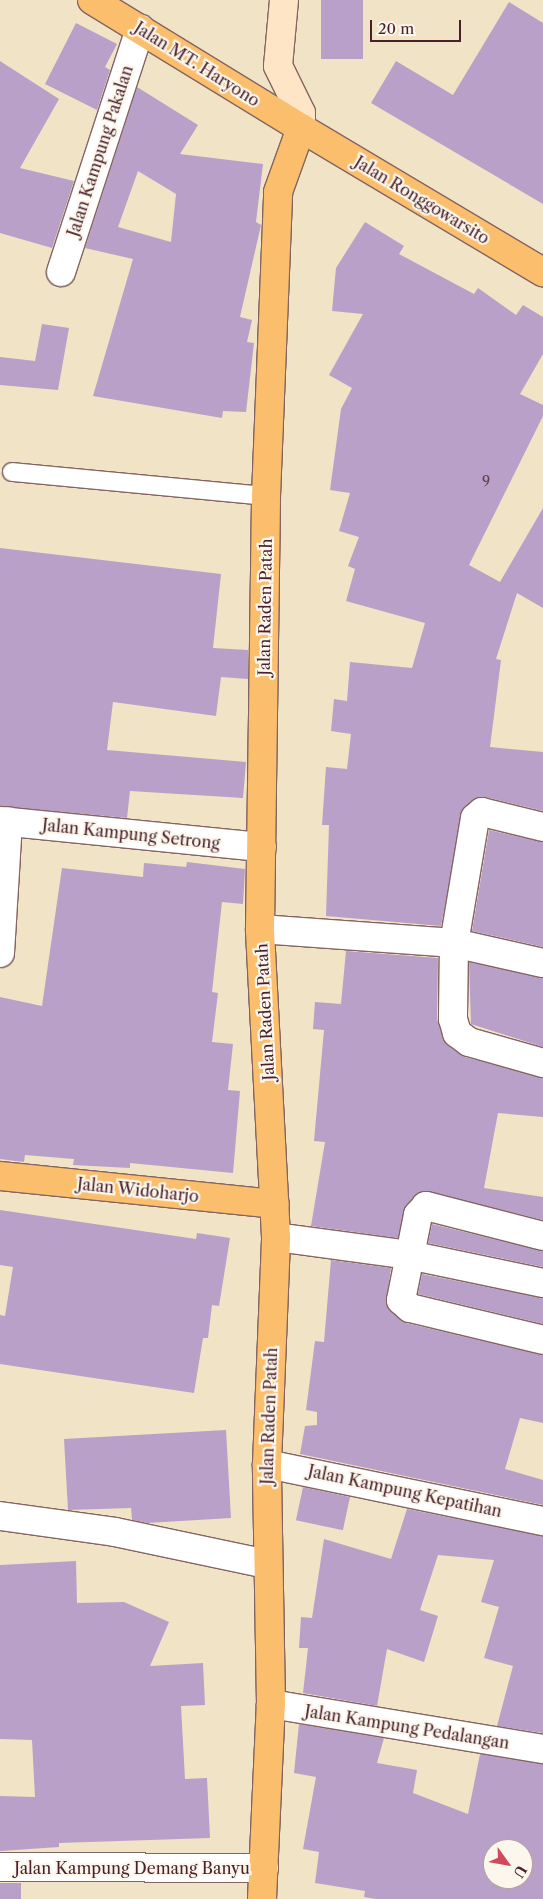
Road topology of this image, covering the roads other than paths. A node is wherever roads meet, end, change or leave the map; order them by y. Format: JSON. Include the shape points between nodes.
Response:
{"nodes":[{"id":1,"x":92,"y":0,"type":"edge"},
{"id":2,"x":284,"y":0,"type":"edge"},
{"id":3,"x":140,"y":29,"type":"junction"},
{"id":4,"x":301,"y":128,"type":"junction"},
{"id":5,"x":61,"y":272,"type":"dead end"},
{"id":6,"x":543,"y":272,"type":"edge"},
{"id":7,"x":12,"y":472,"type":"dead end"},
{"id":8,"x":266,"y":496,"type":"junction"},
{"id":9,"x":4,"y":821,"type":"edge"},
{"id":10,"x":543,"y":827,"type":"edge"},
{"id":11,"x":262,"y":847,"type":"junction"},
{"id":12,"x":260,"y":929,"type":"junction"},
{"id":13,"x":454,"y":943,"type":"junction"},
{"id":14,"x":0,"y":953,"type":"edge"},
{"id":15,"x":543,"y":963,"type":"edge"},
{"id":16,"x":543,"y":1062,"type":"edge"},
{"id":17,"x":0,"y":1176,"type":"edge"},
{"id":18,"x":275,"y":1204,"type":"junction"},
{"id":19,"x":543,"y":1236,"type":"edge"},
{"id":20,"x":276,"y":1237,"type":"junction"},
{"id":21,"x":409,"y":1255,"type":"junction"},
{"id":22,"x":543,"y":1283,"type":"edge"},
{"id":23,"x":543,"y":1340,"type":"edge"},
{"id":24,"x":267,"y":1464,"type":"junction"},
{"id":25,"x":0,"y":1516,"type":"edge"},
{"id":26,"x":543,"y":1521,"type":"edge"},
{"id":27,"x":267,"y":1564,"type":"junction"},
{"id":28,"x":271,"y":1704,"type":"junction"},
{"id":29,"x":543,"y":1749,"type":"edge"},
{"id":30,"x":0,"y":1867,"type":"edge"},
{"id":31,"x":264,"y":1868,"type":"junction"},
{"id":32,"x":262,"y":1899,"type":"edge"}],
"edges":[{"from":1,"to":3,"type":"main road","name":"Jalan MT. Haryono"},
{"from":2,"to":4,"type":"main road","via":[[278,66],[300,114]]},
{"from":3,"to":4,"type":"main road","name":"Jalan MT. Haryono"},
{"from":3,"to":5,"type":"street","name":"Jalan Kampung Pakalan"},
{"from":4,"to":6,"type":"main road","name":"Jalan Ronggowarsito"},
{"from":4,"to":8,"type":"main road","name":"Jalan Raden Patah","via":[[278,192]]},
{"from":7,"to":8,"type":"lane"},
{"from":8,"to":11,"type":"main road","name":"Jalan Raden Patah"},
{"from":9,"to":11,"type":"street","name":"Jalan Kampung Setrong"},
{"from":9,"to":14,"type":"street"},
{"from":10,"to":13,"type":"street","via":[[477,814]]},
{"from":11,"to":12,"type":"main road","name":"Jalan Raden Patah"},
{"from":12,"to":13,"type":"street"},
{"from":12,"to":18,"type":"main road","name":"Jalan Raden Patah"},
{"from":13,"to":15,"type":"street"},
{"from":13,"to":16,"type":"street","via":[[457,1033],[480,1046]]},
{"from":17,"to":18,"type":"main road","name":"Jalan Widoharjo"},
{"from":18,"to":20,"type":"main road","name":"Jalan Raden Patah"},
{"from":19,"to":21,"type":"street","via":[[431,1205],[418,1215]]},
{"from":20,"to":21,"type":"street"},
{"from":20,"to":24,"type":"main road","name":"Jalan Raden Patah"},
{"from":21,"to":22,"type":"street"},
{"from":21,"to":23,"type":"street","via":[[401,1300],[405,1306]]},
{"from":24,"to":26,"type":"street","name":"Jalan Kampung Kepatihan"},
{"from":24,"to":27,"type":"main road","name":"Jalan Raden Patah"},
{"from":25,"to":27,"type":"street","via":[[115,1532]]},
{"from":27,"to":28,"type":"main road","name":"Jalan Raden Patah"},
{"from":28,"to":29,"type":"street","name":"Jalan Kampung Pedalangan"},
{"from":28,"to":31,"type":"main road","name":"Jalan Raden Patah"},
{"from":30,"to":31,"type":"street","name":"Jalan Kampung Demang Banyu"},
{"from":31,"to":32,"type":"main road","name":"Jalan Raden Patah"}]}
